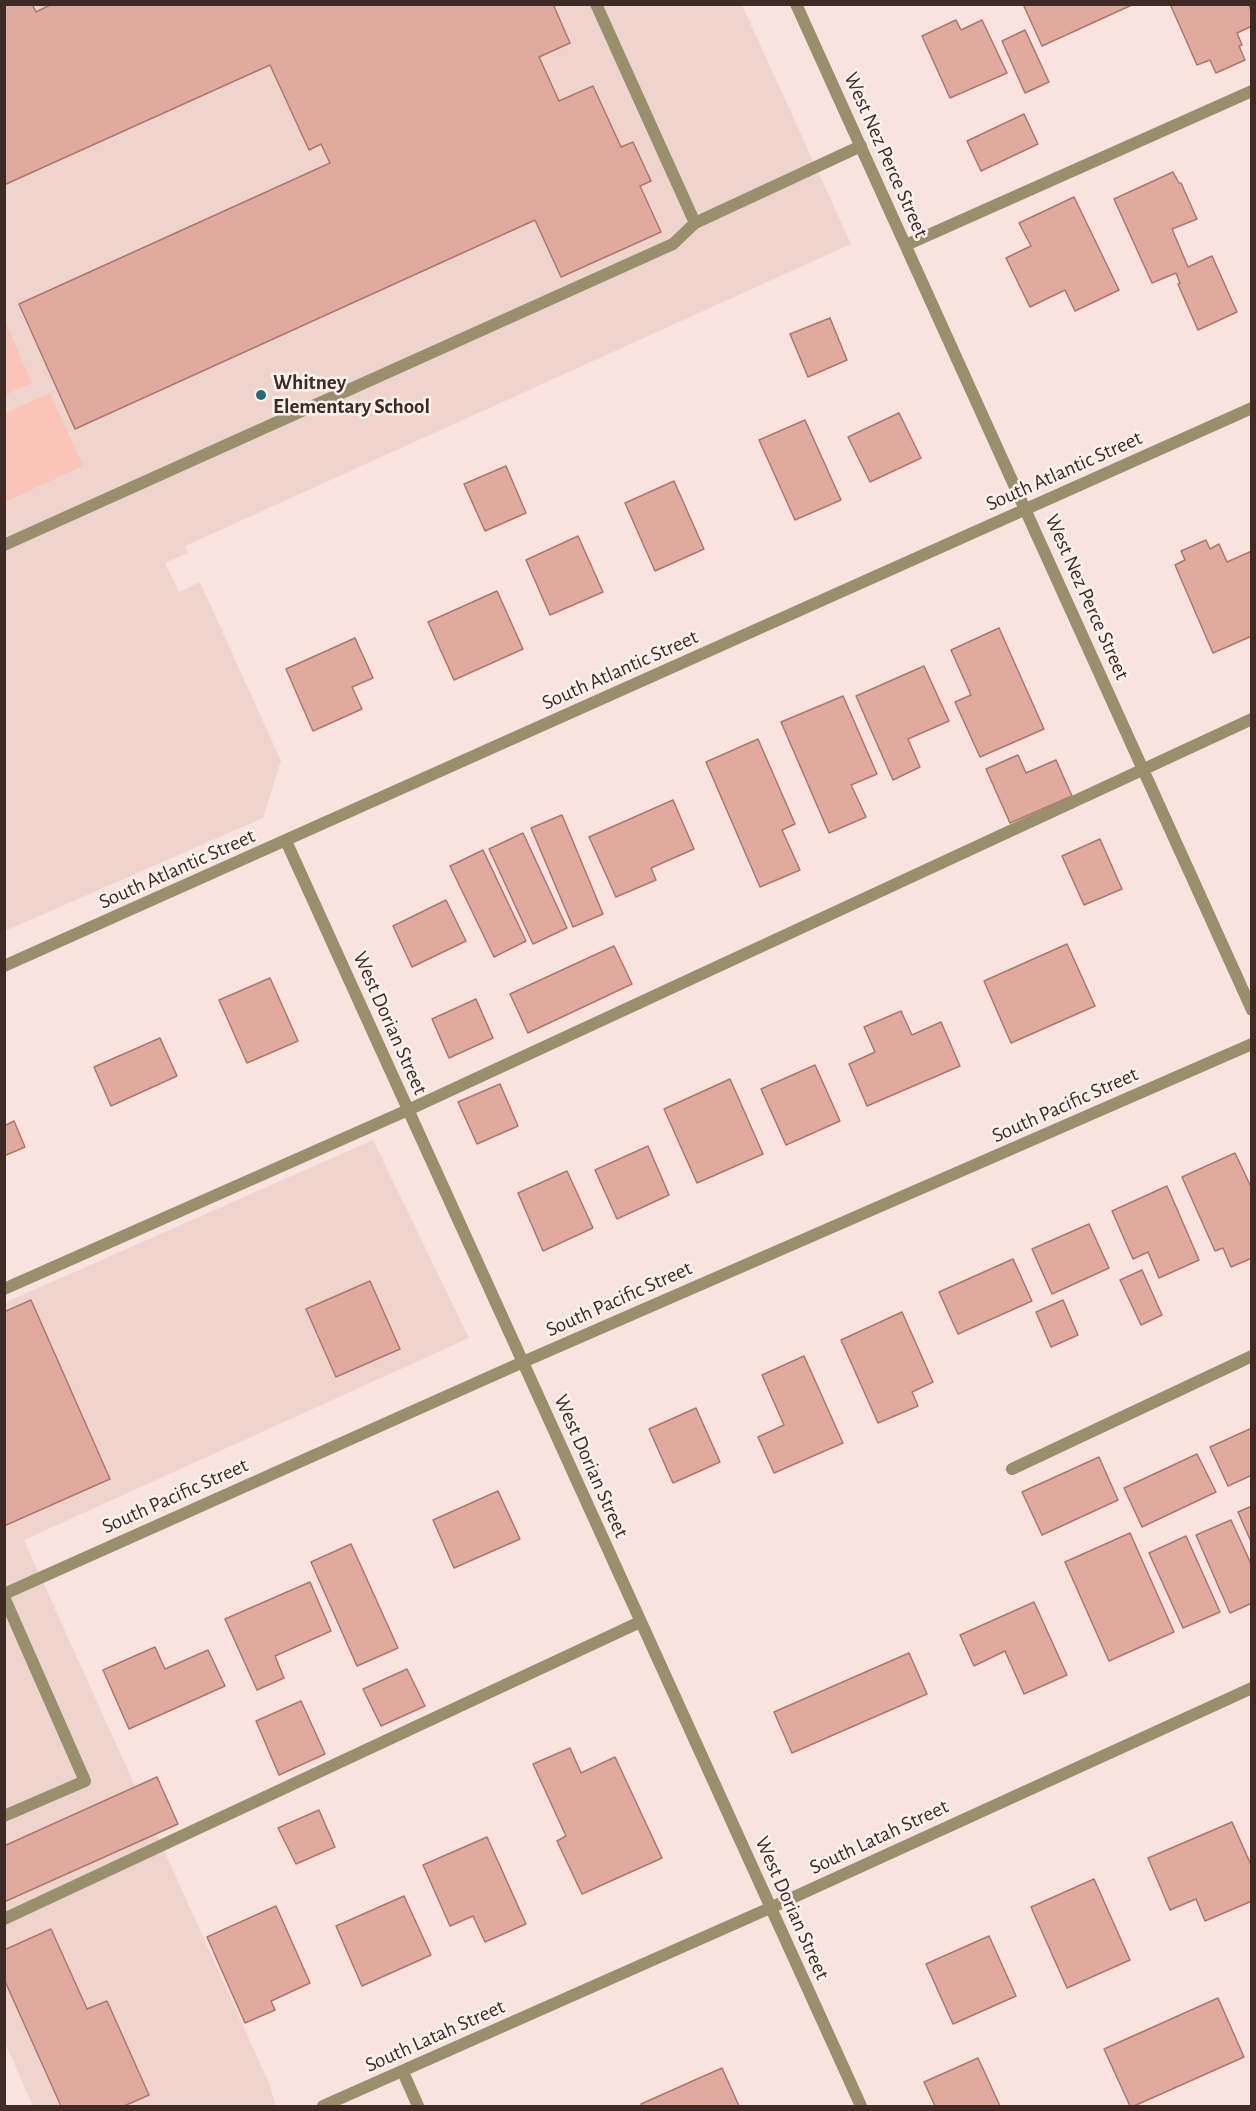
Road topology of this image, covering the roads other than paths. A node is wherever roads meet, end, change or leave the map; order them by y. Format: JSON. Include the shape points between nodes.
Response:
{"nodes":[{"id":1,"x":596,"y":4,"type":"edge"},
{"id":2,"x":796,"y":4,"type":"edge"},
{"id":3,"x":1251,"y":91,"type":"edge"},
{"id":4,"x":861,"y":146,"type":"junction"},
{"id":5,"x":695,"y":223,"type":"junction"},
{"id":6,"x":906,"y":245,"type":"junction"},
{"id":7,"x":1251,"y":408,"type":"edge"},
{"id":8,"x":1025,"y":509,"type":"junction"},
{"id":9,"x":4,"y":545,"type":"edge"},
{"id":10,"x":1251,"y":719,"type":"edge"},
{"id":11,"x":1143,"y":768,"type":"junction"},
{"id":12,"x":286,"y":841,"type":"junction"},
{"id":13,"x":4,"y":966,"type":"edge"},
{"id":14,"x":1251,"y":1010,"type":"edge"},
{"id":15,"x":1251,"y":1044,"type":"edge"},
{"id":16,"x":408,"y":1110,"type":"junction"},
{"id":17,"x":4,"y":1289,"type":"edge"},
{"id":18,"x":1251,"y":1356,"type":"edge"},
{"id":19,"x":522,"y":1362,"type":"junction"},
{"id":20,"x":1012,"y":1469,"type":"dead end"},
{"id":21,"x":4,"y":1596,"type":"edge"},
{"id":22,"x":640,"y":1622,"type":"junction"},
{"id":23,"x":1251,"y":1688,"type":"edge"},
{"id":24,"x":4,"y":1816,"type":"edge"},
{"id":25,"x":770,"y":1908,"type":"junction"},
{"id":26,"x":4,"y":1919,"type":"edge"},
{"id":27,"x":403,"y":2072,"type":"junction"},
{"id":28,"x":323,"y":2106,"type":"edge"},
{"id":29,"x":418,"y":2106,"type":"edge"},
{"id":30,"x":861,"y":2106,"type":"edge"}],
"edges":[{"from":1,"to":5,"type":"street"},
{"from":2,"to":4,"type":"street","name":"West Nez Perce Street"},
{"from":3,"to":6,"type":"street"},
{"from":4,"to":5,"type":"street"},
{"from":4,"to":6,"type":"street","name":"West Nez Perce Street"},
{"from":5,"to":9,"type":"street","via":[[673,244]]},
{"from":6,"to":8,"type":"street","name":"West Nez Perce Street"},
{"from":7,"to":8,"type":"street","name":"South Atlantic Street"},
{"from":8,"to":11,"type":"street","name":"West Nez Perce Street"},
{"from":8,"to":12,"type":"street","name":"South Atlantic Street"},
{"from":10,"to":11,"type":"street"},
{"from":11,"to":14,"type":"street","name":"West Nez Perce Street"},
{"from":11,"to":16,"type":"street"},
{"from":12,"to":13,"type":"street","name":"South Atlantic Street"},
{"from":12,"to":16,"type":"street","name":"West Dorian Street"},
{"from":15,"to":19,"type":"street","name":"South Pacific Street"},
{"from":16,"to":17,"type":"street"},
{"from":16,"to":19,"type":"street","name":"West Dorian Street"},
{"from":18,"to":20,"type":"street"},
{"from":19,"to":21,"type":"street","name":"South Pacific Street"},
{"from":19,"to":22,"type":"street","name":"West Dorian Street"},
{"from":21,"to":24,"type":"street","via":[[85,1781]]},
{"from":22,"to":25,"type":"street","name":"West Dorian Street"},
{"from":22,"to":26,"type":"street"},
{"from":23,"to":25,"type":"street","name":"South Latah Street"},
{"from":25,"to":27,"type":"street","name":"South Latah Street"},
{"from":25,"to":30,"type":"street","name":"West Dorian Street"},
{"from":27,"to":28,"type":"street","name":"South Latah Street"},
{"from":27,"to":29,"type":"street"}]}
